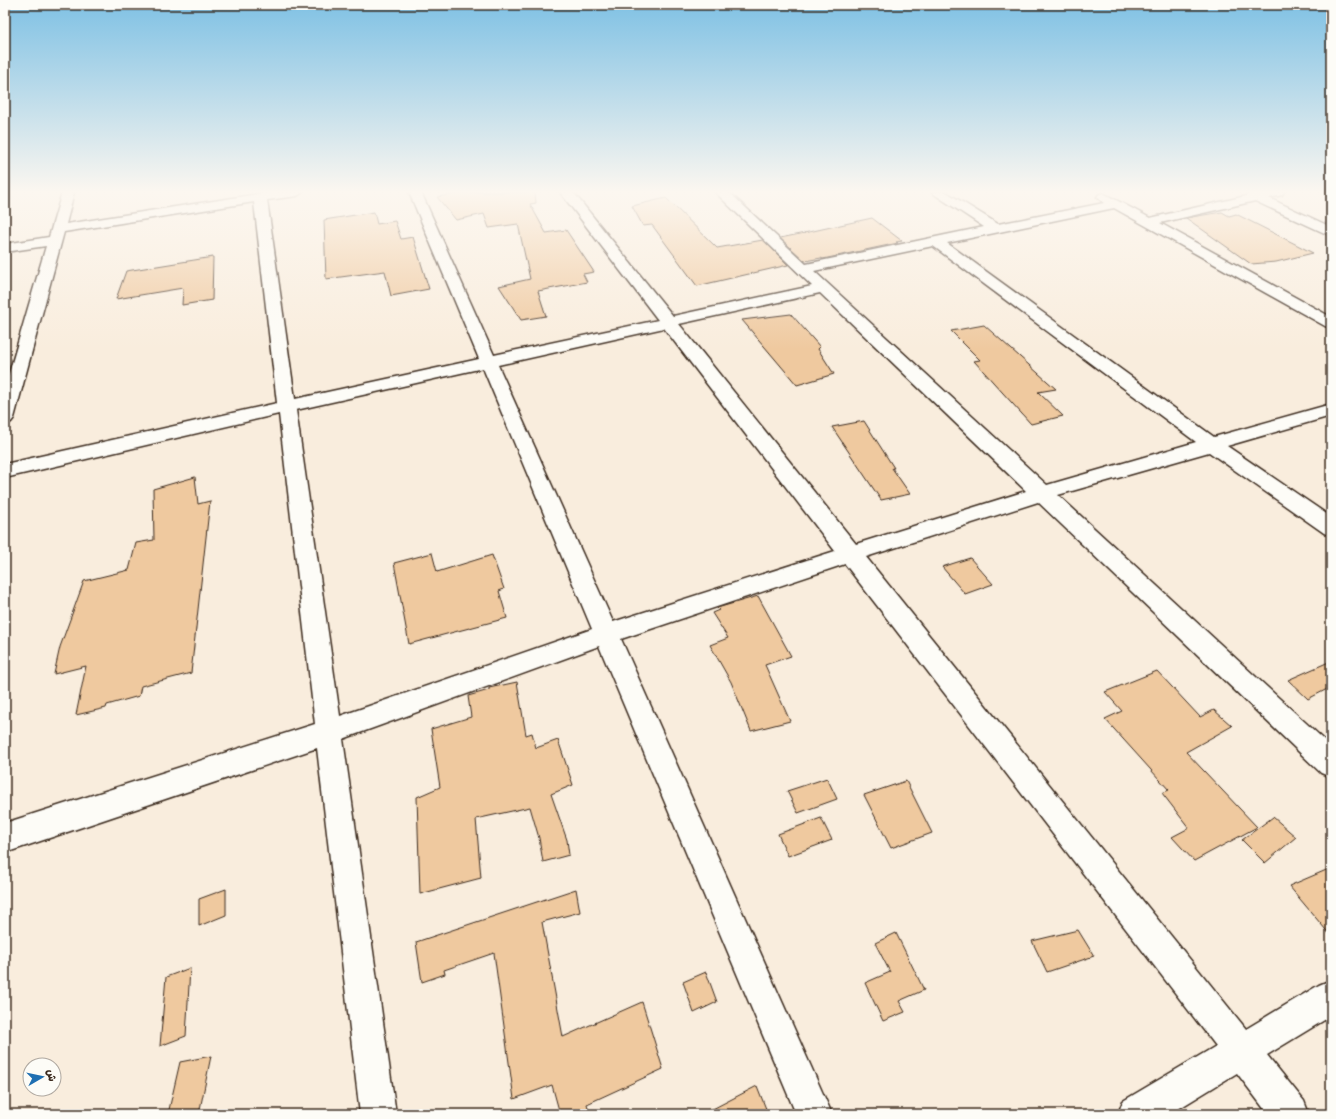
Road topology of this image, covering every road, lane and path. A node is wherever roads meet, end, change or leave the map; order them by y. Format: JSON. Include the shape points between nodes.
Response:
{"nodes":[{"id":1,"x":20,"y":244,"type":"edge"},
{"id":2,"x":53,"y":244,"type":"edge"},
{"id":3,"x":266,"y":244,"type":"edge"},
{"id":4,"x":437,"y":244,"type":"edge"},
{"id":5,"x":607,"y":244,"type":"edge"},
{"id":6,"x":776,"y":244,"type":"edge"},
{"id":7,"x":920,"y":244,"type":"edge"},
{"id":8,"x":939,"y":244,"type":"edge"},
{"id":9,"x":1188,"y":244,"type":"edge"},
{"id":10,"x":5,"y":248,"type":"edge"},
{"id":11,"x":802,"y":269,"type":"junction"},
{"id":12,"x":823,"y":288,"type":"junction"},
{"id":13,"x":668,"y":322,"type":"junction"},
{"id":14,"x":1331,"y":323,"type":"edge"},
{"id":15,"x":488,"y":362,"type":"junction"},
{"id":16,"x":287,"y":406,"type":"junction"},
{"id":17,"x":1331,"y":410,"type":"edge"},
{"id":18,"x":5,"y":418,"type":"edge"},
{"id":19,"x":1211,"y":444,"type":"junction"},
{"id":20,"x":5,"y":471,"type":"edge"},
{"id":21,"x":1042,"y":493,"type":"junction"},
{"id":22,"x":1331,"y":528,"type":"edge"},
{"id":23,"x":850,"y":554,"type":"junction"},
{"id":24,"x":606,"y":634,"type":"junction"},
{"id":25,"x":328,"y":732,"type":"junction"},
{"id":26,"x":1331,"y":764,"type":"edge"},
{"id":27,"x":5,"y":838,"type":"edge"},
{"id":28,"x":1331,"y":997,"type":"edge"},
{"id":29,"x":1241,"y":1051,"type":"junction"},
{"id":30,"x":378,"y":1114,"type":"edge"},
{"id":31,"x":814,"y":1114,"type":"edge"},
{"id":32,"x":1136,"y":1114,"type":"edge"},
{"id":33,"x":1291,"y":1114,"type":"edge"}],
"edges":[{"from":1,"to":10,"type":"street"},
{"from":2,"to":18,"type":"street"},
{"from":3,"to":16,"type":"street"},
{"from":4,"to":15,"type":"street"},
{"from":5,"to":13,"type":"street"},
{"from":6,"to":11,"type":"street"},
{"from":7,"to":11,"type":"street"},
{"from":8,"to":19,"type":"street"},
{"from":9,"to":14,"type":"street"},
{"from":11,"to":12,"type":"street"},
{"from":12,"to":13,"type":"street"},
{"from":12,"to":21,"type":"street"},
{"from":13,"to":15,"type":"street"},
{"from":13,"to":23,"type":"street"},
{"from":15,"to":16,"type":"street"},
{"from":15,"to":24,"type":"street"},
{"from":16,"to":20,"type":"street"},
{"from":16,"to":25,"type":"street"},
{"from":17,"to":19,"type":"street"},
{"from":19,"to":21,"type":"street"},
{"from":19,"to":22,"type":"street"},
{"from":21,"to":23,"type":"street"},
{"from":21,"to":26,"type":"street"},
{"from":23,"to":24,"type":"street"},
{"from":23,"to":29,"type":"street"},
{"from":24,"to":25,"type":"street"},
{"from":24,"to":31,"type":"street"},
{"from":25,"to":27,"type":"street"},
{"from":25,"to":30,"type":"street"},
{"from":28,"to":29,"type":"street"},
{"from":29,"to":32,"type":"street"},
{"from":29,"to":33,"type":"street"}]}
